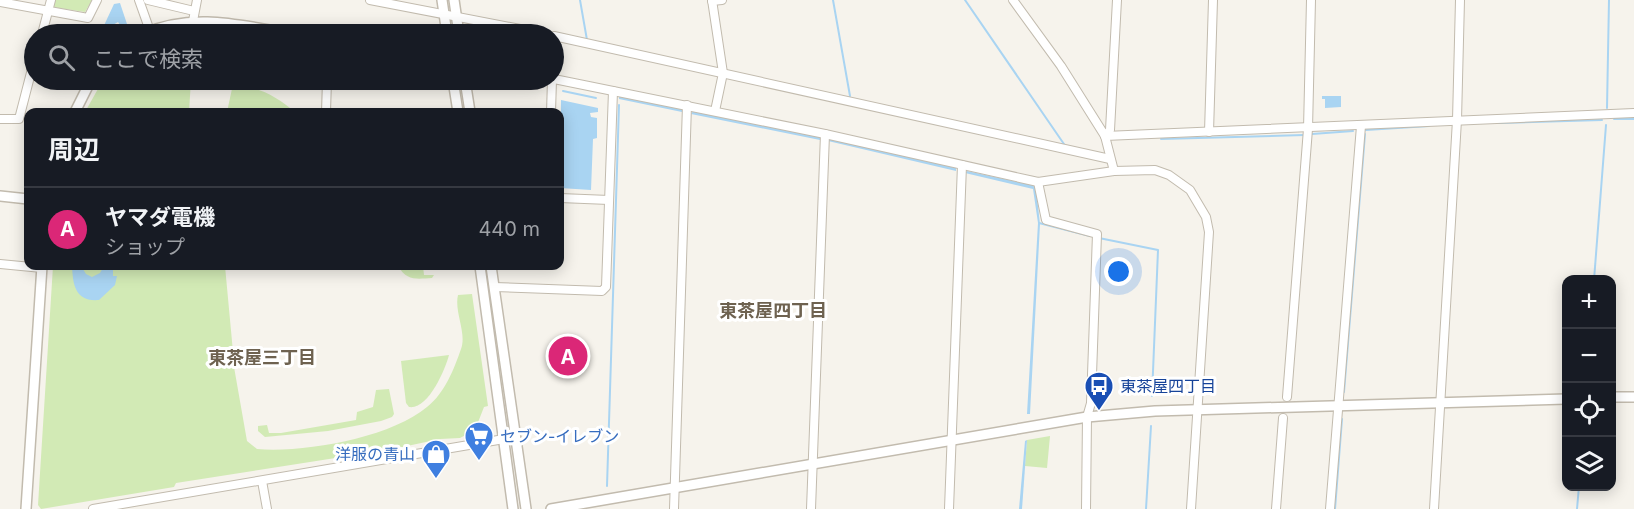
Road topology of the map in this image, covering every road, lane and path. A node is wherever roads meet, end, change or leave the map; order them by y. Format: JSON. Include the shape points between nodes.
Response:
{"nodes":[{"id":1,"x":51,"y":0,"type":"edge"},
{"id":2,"x":97,"y":0,"type":"edge"},
{"id":3,"x":138,"y":0,"type":"edge"},
{"id":4,"x":148,"y":0,"type":"edge"},
{"id":5,"x":197,"y":0,"type":"edge"},
{"id":6,"x":370,"y":0,"type":"edge"},
{"id":7,"x":442,"y":0,"type":"edge"},
{"id":8,"x":454,"y":0,"type":"edge"},
{"id":9,"x":722,"y":0,"type":"edge"},
{"id":10,"x":1013,"y":0,"type":"edge"},
{"id":11,"x":1117,"y":0,"type":"edge"},
{"id":12,"x":1213,"y":0,"type":"edge"},
{"id":13,"x":1311,"y":0,"type":"edge"},
{"id":14,"x":1460,"y":0,"type":"edge"},
{"id":15,"x":712,"y":1,"type":"edge"},
{"id":16,"x":0,"y":2,"type":"edge"},
{"id":17,"x":48,"y":11,"type":"junction"},
{"id":18,"x":444,"y":14,"type":"junction"},
{"id":19,"x":456,"y":15,"type":"junction"},
{"id":20,"x":194,"y":16,"type":"junction"},
{"id":21,"x":45,"y":24,"type":"edge"},
{"id":22,"x":144,"y":24,"type":"edge"},
{"id":23,"x":171,"y":24,"type":"edge"},
{"id":24,"x":237,"y":24,"type":"edge"},
{"id":25,"x":446,"y":24,"type":"edge"},
{"id":26,"x":457,"y":24,"type":"edge"},
{"id":27,"x":499,"y":24,"type":"edge"},
{"id":28,"x":564,"y":38,"type":"edge"},
{"id":29,"x":723,"y":73,"type":"junction"},
{"id":30,"x":564,"y":81,"type":"edge"},
{"id":31,"x":26,"y":90,"type":"edge"},
{"id":32,"x":86,"y":90,"type":"edge"},
{"id":33,"x":327,"y":90,"type":"edge"},
{"id":34,"x":455,"y":90,"type":"edge"},
{"id":35,"x":467,"y":90,"type":"edge"},
{"id":36,"x":552,"y":90,"type":"edge"},
{"id":37,"x":613,"y":91,"type":"junction"},
{"id":38,"x":687,"y":105,"type":"junction"},
{"id":39,"x":77,"y":108,"type":"edge"},
{"id":40,"x":326,"y":108,"type":"edge"},
{"id":41,"x":457,"y":108,"type":"edge"},
{"id":42,"x":469,"y":108,"type":"edge"},
{"id":43,"x":550,"y":108,"type":"edge"},
{"id":44,"x":715,"y":111,"type":"junction"},
{"id":45,"x":1634,"y":113,"type":"edge"},
{"id":46,"x":0,"y":119,"type":"edge"},
{"id":47,"x":1457,"y":120,"type":"junction"},
{"id":48,"x":1361,"y":126,"type":"junction"},
{"id":49,"x":1308,"y":129,"type":"junction"},
{"id":50,"x":1209,"y":132,"type":"junction"},
{"id":51,"x":825,"y":134,"type":"junction"},
{"id":52,"x":1105,"y":136,"type":"junction"},
{"id":53,"x":1110,"y":159,"type":"junction"},
{"id":54,"x":962,"y":165,"type":"junction"},
{"id":55,"x":1114,"y":171,"type":"junction"},
{"id":56,"x":1038,"y":182,"type":"junction"},
{"id":57,"x":0,"y":196,"type":"edge"},
{"id":58,"x":564,"y":198,"type":"edge"},
{"id":59,"x":24,"y":199,"type":"edge"},
{"id":60,"x":609,"y":200,"type":"junction"},
{"id":61,"x":0,"y":264,"type":"edge"},
{"id":62,"x":24,"y":266,"type":"edge"},
{"id":63,"x":42,"y":270,"type":"edge"},
{"id":64,"x":481,"y":270,"type":"edge"},
{"id":65,"x":492,"y":270,"type":"edge"},
{"id":66,"x":494,"y":287,"type":"junction"},
{"id":67,"x":1287,"y":397,"type":"dead end"},
{"id":68,"x":1616,"y":397,"type":"edge"},
{"id":69,"x":1634,"y":397,"type":"edge"},
{"id":70,"x":1562,"y":399,"type":"edge"},
{"id":71,"x":1442,"y":403,"type":"junction"},
{"id":72,"x":1338,"y":405,"type":"junction"},
{"id":73,"x":1199,"y":410,"type":"junction"},
{"id":74,"x":1087,"y":417,"type":"junction"},
{"id":75,"x":1283,"y":418,"type":"dead end"},
{"id":76,"x":504,"y":439,"type":"junction"},
{"id":77,"x":950,"y":441,"type":"junction"},
{"id":78,"x":812,"y":464,"type":"junction"},
{"id":79,"x":262,"y":481,"type":"junction"},
{"id":80,"x":675,"y":488,"type":"junction"},
{"id":81,"x":26,"y":509,"type":"edge"},
{"id":82,"x":93,"y":509,"type":"edge"},
{"id":83,"x":267,"y":509,"type":"edge"},
{"id":84,"x":513,"y":509,"type":"edge"},
{"id":85,"x":526,"y":509,"type":"edge"},
{"id":86,"x":551,"y":509,"type":"edge"},
{"id":87,"x":674,"y":509,"type":"edge"},
{"id":88,"x":811,"y":509,"type":"edge"},
{"id":89,"x":949,"y":509,"type":"edge"},
{"id":90,"x":1086,"y":509,"type":"edge"},
{"id":91,"x":1191,"y":509,"type":"edge"},
{"id":92,"x":1276,"y":509,"type":"edge"},
{"id":93,"x":1330,"y":509,"type":"edge"},
{"id":94,"x":1434,"y":509,"type":"edge"}],
"edges":[{"from":1,"to":17,"type":"street"},
{"from":2,"to":17,"type":"street","via":[[88,18]]},
{"from":3,"to":22,"type":"street"},
{"from":4,"to":20,"type":"street"},
{"from":5,"to":20,"type":"street"},
{"from":6,"to":18,"type":"street"},
{"from":7,"to":18,"type":"street"},
{"from":8,"to":19,"type":"street"},
{"from":9,"to":15,"type":"street"},
{"from":10,"to":52,"type":"street"},
{"from":11,"to":52,"type":"street","via":[[1110,130]]},
{"from":12,"to":50,"type":"street"},
{"from":13,"to":49,"type":"street"},
{"from":14,"to":47,"type":"street"},
{"from":15,"to":29,"type":"street"},
{"from":16,"to":17,"type":"street"},
{"from":17,"to":21,"type":"street"},
{"from":18,"to":19,"type":"street"},
{"from":18,"to":25,"type":"street"},
{"from":19,"to":26,"type":"street"},
{"from":19,"to":27,"type":"street"},
{"from":20,"to":23,"type":"street"},
{"from":20,"to":24,"type":"street"},
{"from":28,"to":29,"type":"street"},
{"from":29,"to":44,"type":"street"},
{"from":29,"to":53,"type":"street"},
{"from":30,"to":37,"type":"street"},
{"from":31,"to":46,"type":"street","via":[[19,119]]},
{"from":32,"to":39,"type":"street"},
{"from":33,"to":40,"type":"street"},
{"from":34,"to":41,"type":"street"},
{"from":35,"to":42,"type":"street"},
{"from":36,"to":43,"type":"street"},
{"from":37,"to":38,"type":"street"},
{"from":37,"to":60,"type":"street"},
{"from":38,"to":44,"type":"street"},
{"from":38,"to":80,"type":"street"},
{"from":44,"to":51,"type":"street"},
{"from":45,"to":47,"type":"street"},
{"from":47,"to":48,"type":"street"},
{"from":47,"to":71,"type":"street"},
{"from":48,"to":49,"type":"street"},
{"from":48,"to":72,"type":"street"},
{"from":49,"to":50,"type":"street"},
{"from":49,"to":67,"type":"street"},
{"from":50,"to":52,"type":"street"},
{"from":51,"to":54,"type":"street"},
{"from":51,"to":78,"type":"street"},
{"from":52,"to":53,"type":"street"},
{"from":53,"to":55,"type":"street"},
{"from":54,"to":56,"type":"street"},
{"from":54,"to":77,"type":"street"},
{"from":55,"to":56,"type":"street"},
{"from":55,"to":73,"type":"street","via":[[1155,170],[1169,175],[1190,190],[1206,217],[1209,252]]},
{"from":56,"to":74,"type":"street","via":[[1046,220],[1096,234],[1091,403]]},
{"from":57,"to":59,"type":"street"},
{"from":58,"to":60,"type":"street"},
{"from":60,"to":66,"type":"street","via":[[606,287],[602,291]]},
{"from":61,"to":62,"type":"street"},
{"from":63,"to":81,"type":"street"},
{"from":64,"to":76,"type":"street"},
{"from":65,"to":66,"type":"street"},
{"from":66,"to":85,"type":"street"},
{"from":68,"to":69,"type":"street"},
{"from":70,"to":71,"type":"street"},
{"from":71,"to":72,"type":"street"},
{"from":71,"to":94,"type":"street"},
{"from":72,"to":73,"type":"street"},
{"from":72,"to":93,"type":"street"},
{"from":73,"to":74,"type":"street"},
{"from":73,"to":91,"type":"street"},
{"from":74,"to":77,"type":"street"},
{"from":74,"to":90,"type":"street"},
{"from":75,"to":92,"type":"street"},
{"from":76,"to":79,"type":"street"},
{"from":76,"to":84,"type":"street"},
{"from":77,"to":78,"type":"street"},
{"from":77,"to":89,"type":"street"},
{"from":78,"to":80,"type":"street"},
{"from":78,"to":88,"type":"street"},
{"from":79,"to":82,"type":"street"},
{"from":79,"to":83,"type":"street"},
{"from":80,"to":86,"type":"street"},
{"from":80,"to":87,"type":"street"}]}
